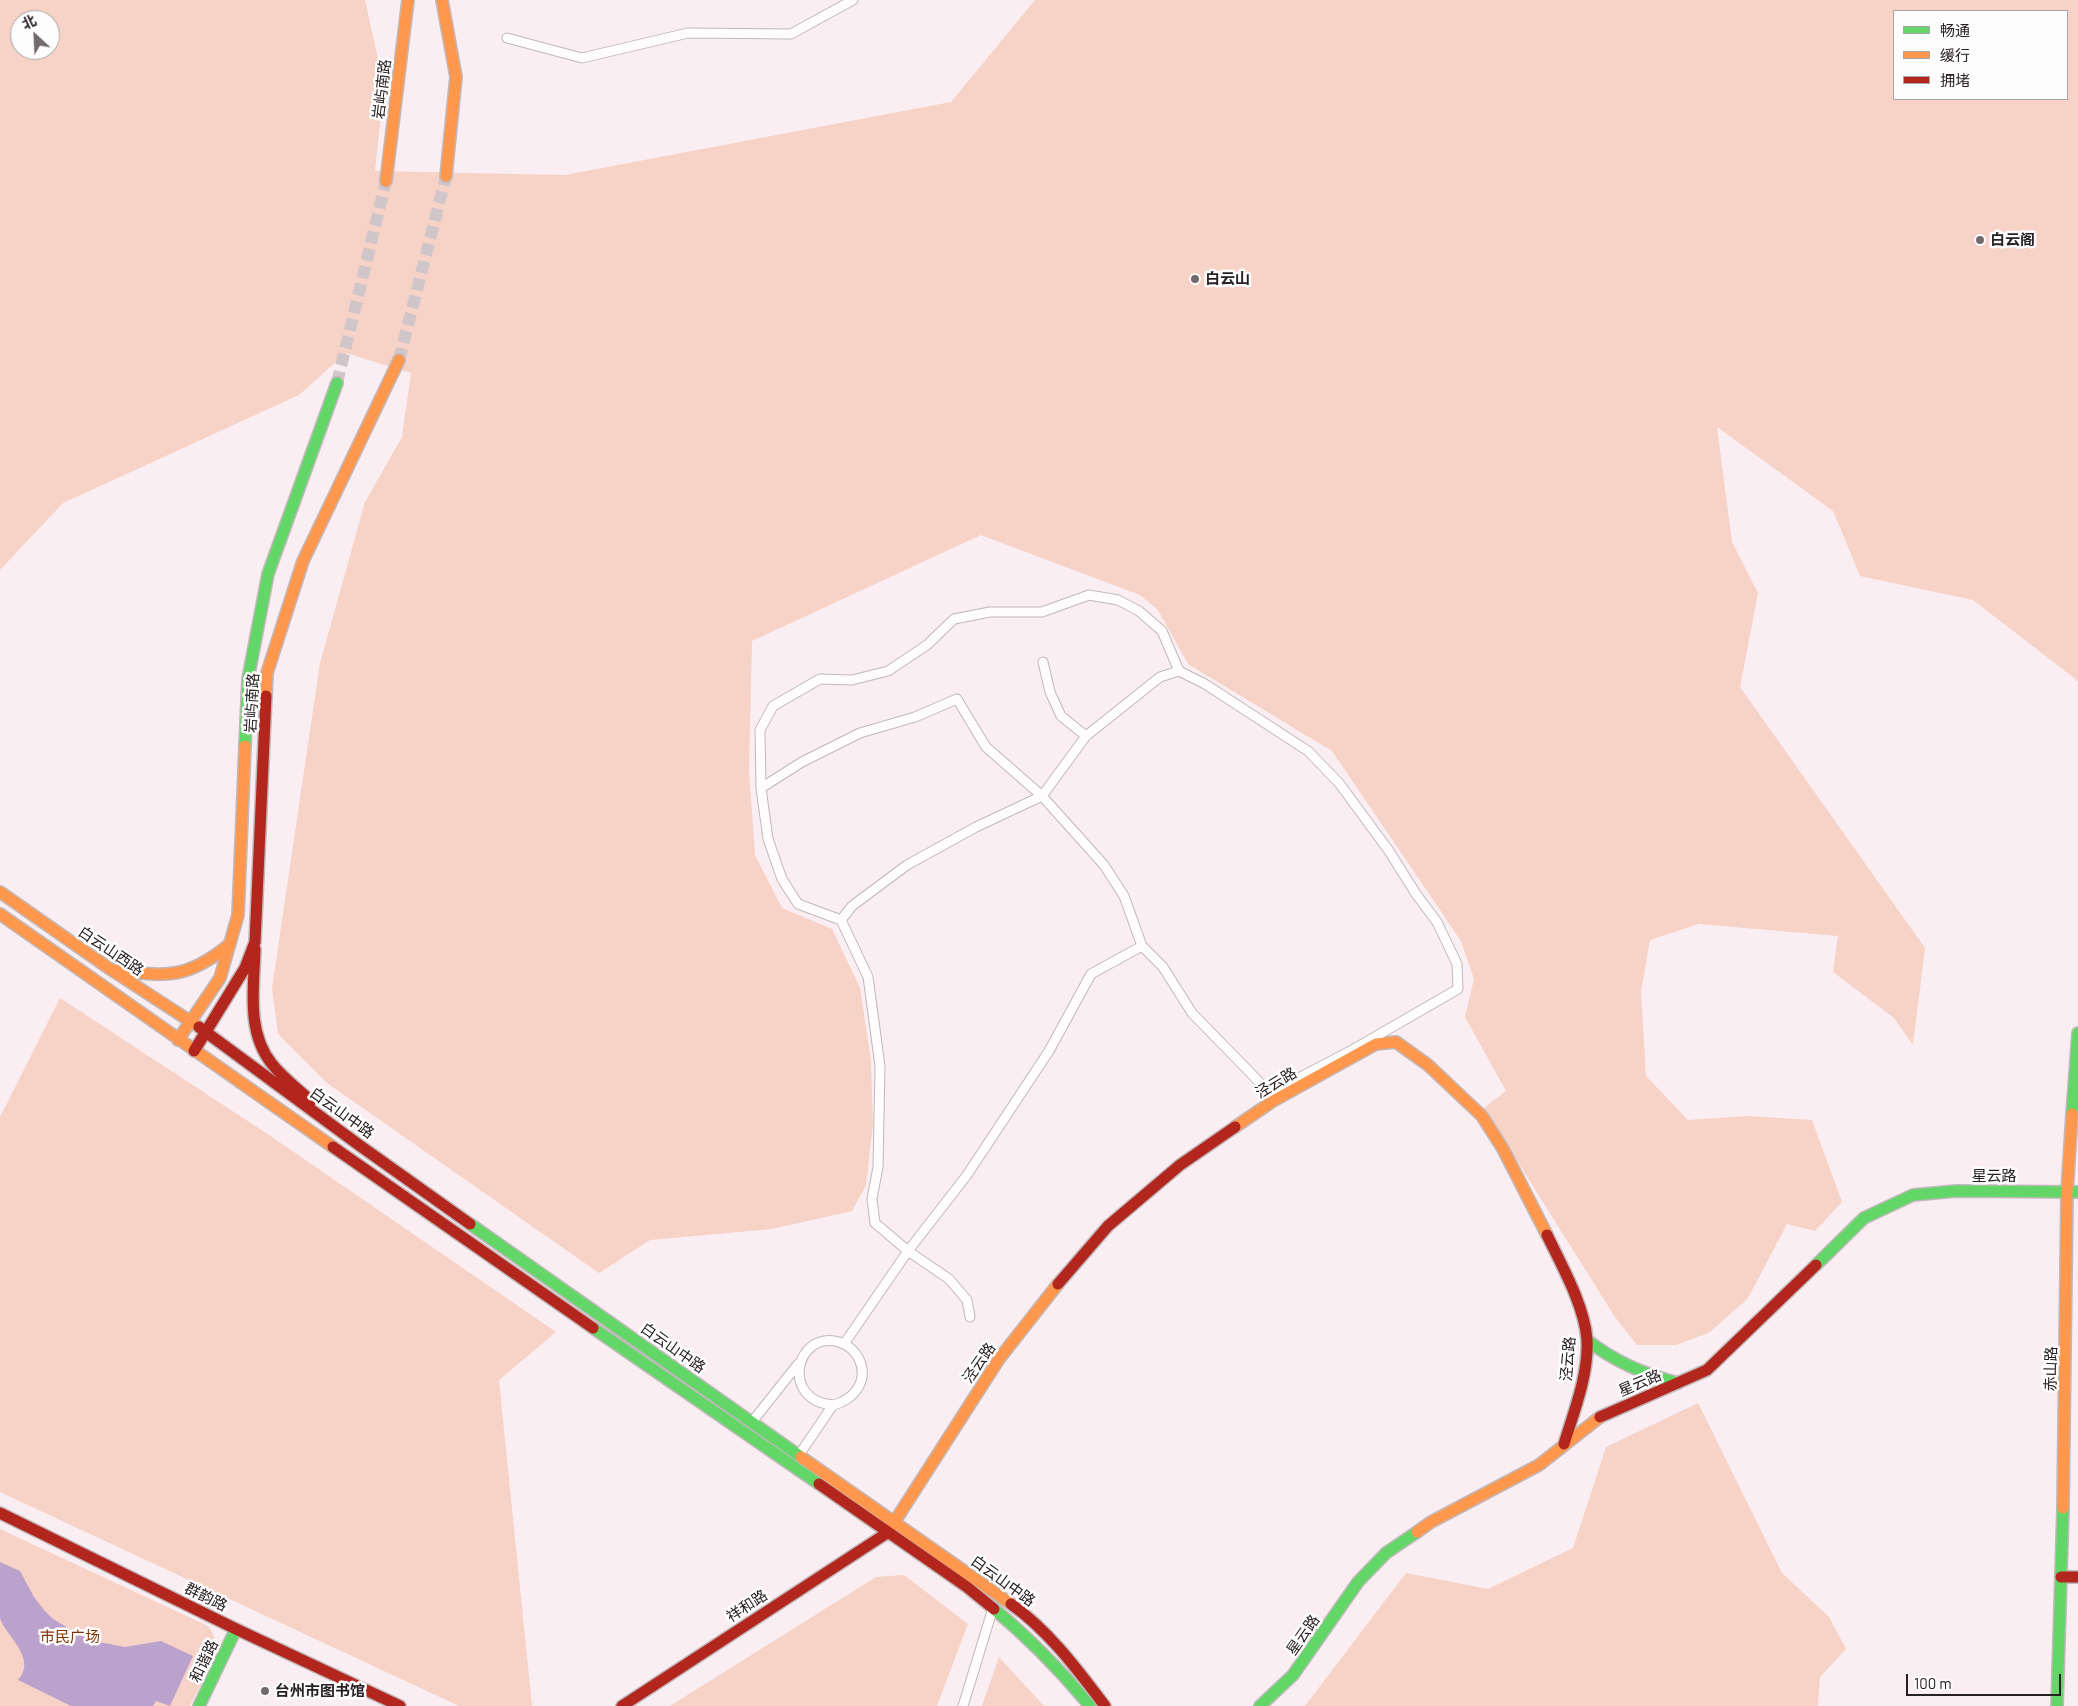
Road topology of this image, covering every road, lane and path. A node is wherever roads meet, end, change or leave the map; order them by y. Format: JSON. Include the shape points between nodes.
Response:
{"nodes":[{"id":1,"x":408,"y":0,"type":"edge"},
{"id":2,"x":442,"y":0,"type":"edge"},
{"id":3,"x":853,"y":0,"type":"edge"},
{"id":4,"x":508,"y":38,"type":"dead end"},
{"id":5,"x":446,"y":176,"type":"tunnel mouth"},
{"id":6,"x":386,"y":181,"type":"tunnel mouth"},
{"id":7,"x":399,"y":360,"type":"tunnel mouth"},
{"id":8,"x":337,"y":383,"type":"tunnel mouth"},
{"id":9,"x":1043,"y":662,"type":"dead end"},
{"id":10,"x":1179,"y":671,"type":"junction"},
{"id":11,"x":1086,"y":736,"type":"junction"},
{"id":12,"x":761,"y":788,"type":"junction"},
{"id":13,"x":1042,"y":796,"type":"junction"},
{"id":14,"x":0,"y":892,"type":"edge"},
{"id":15,"x":0,"y":914,"type":"edge"},
{"id":16,"x":841,"y":920,"type":"junction"},
{"id":17,"x":255,"y":942,"type":"junction"},
{"id":18,"x":230,"y":944,"type":"junction"},
{"id":19,"x":1142,"y":946,"type":"junction"},
{"id":20,"x":110,"y":969,"type":"junction"},
{"id":21,"x":191,"y":1021,"type":"junction"},
{"id":22,"x":206,"y":1032,"type":"junction"},
{"id":23,"x":2078,"y":1033,"type":"edge"},
{"id":24,"x":178,"y":1040,"type":"junction"},
{"id":25,"x":194,"y":1051,"type":"junction"},
{"id":26,"x":1271,"y":1097,"type":"junction"},
{"id":27,"x":359,"y":1145,"type":"junction"},
{"id":28,"x":2073,"y":1192,"type":"edge"},
{"id":29,"x":908,"y":1251,"type":"junction"},
{"id":30,"x":970,"y":1317,"type":"dead end"},
{"id":31,"x":1587,"y":1340,"type":"junction"},
{"id":32,"x":844,"y":1344,"type":"junction"},
{"id":33,"x":800,"y":1362,"type":"junction"},
{"id":34,"x":1678,"y":1382,"type":"junction"},
{"id":35,"x":833,"y":1405,"type":"junction"},
{"id":36,"x":752,"y":1422,"type":"junction"},
{"id":37,"x":1564,"y":1444,"type":"junction"},
{"id":38,"x":798,"y":1455,"type":"junction"},
{"id":39,"x":0,"y":1513,"type":"edge"},
{"id":40,"x":891,"y":1527,"type":"junction"},
{"id":41,"x":2078,"y":1577,"type":"edge"},
{"id":42,"x":2060,"y":1578,"type":"junction"},
{"id":43,"x":993,"y":1608,"type":"junction"},
{"id":44,"x":236,"y":1629,"type":"junction"},
{"id":45,"x":199,"y":1706,"type":"edge"},
{"id":46,"x":400,"y":1706,"type":"edge"},
{"id":47,"x":622,"y":1706,"type":"edge"},
{"id":48,"x":963,"y":1706,"type":"edge"},
{"id":49,"x":1090,"y":1706,"type":"edge"},
{"id":50,"x":1105,"y":1706,"type":"edge"},
{"id":51,"x":1260,"y":1706,"type":"edge"},
{"id":52,"x":2057,"y":1706,"type":"edge"}],
"edges":[{"from":1,"to":6,"type":"main road","name":"岩屿南路"},
{"from":2,"to":5,"type":"main road","via":[[456,77]]},
{"from":3,"to":4,"type":"street","via":[[791,34],[688,33],[582,58]]},
{"from":7,"to":17,"type":"main road","name":"岩屿南路","via":[[303,560],[267,672]]},
{"from":8,"to":18,"type":"main road","name":"岩屿南路","via":[[268,574],[254,641],[248,679],[238,916]]},
{"from":9,"to":11,"type":"street","via":[[1050,692],[1061,716]]},
{"from":10,"to":11,"type":"street","via":[[1160,677]]},
{"from":10,"to":12,"type":"street","via":[[1162,631],[1139,611],[1118,600],[1089,595],[1042,612],[990,612],[954,618],[927,645],[888,670],[852,680],[820,679],[772,706],[760,730]]},
{"from":10,"to":26,"type":"street","via":[[1205,684],[1308,751],[1339,783],[1437,922],[1457,964],[1458,989]]},
{"from":11,"to":13,"type":"street"},
{"from":12,"to":13,"type":"street","via":[[802,762],[860,733],[916,717],[957,699],[986,747]]},
{"from":12,"to":16,"type":"street","via":[[768,839],[782,879],[798,904]]},
{"from":13,"to":16,"type":"street","via":[[976,826],[907,865],[852,906]]},
{"from":13,"to":19,"type":"street","via":[[1104,865],[1124,896]]},
{"from":14,"to":20,"type":"main road","name":"白云山西路"},
{"from":15,"to":24,"type":"main road"},
{"from":16,"to":29,"type":"street","via":[[868,977],[880,1066],[878,1167],[872,1199],[875,1223]]},
{"from":17,"to":22,"type":"main road","name":"岩屿南路","via":[[245,968]]},
{"from":17,"to":27,"type":"main road","via":[[254,1012],[263,1048],[279,1070]]},
{"from":18,"to":20,"type":"main road","via":[[193,970],[176,975],[159,976]]},
{"from":18,"to":21,"type":"main road","name":"岩屿南路","via":[[220,978]]},
{"from":19,"to":26,"type":"street","via":[[1164,968],[1192,1013]]},
{"from":19,"to":29,"type":"street","via":[[1091,974],[1049,1051],[973,1167]]},
{"from":20,"to":21,"type":"main road","name":"白云山西路"},
{"from":21,"to":22,"type":"main road","name":"白云山西路"},
{"from":21,"to":24,"type":"main road","name":"岩屿南路"},
{"from":22,"to":25,"type":"main road","name":"岩屿南路"},
{"from":22,"to":27,"type":"main road","name":"白云山中路"},
{"from":23,"to":28,"type":"main road","name":"赤山路"},
{"from":24,"to":25,"type":"main road"},
{"from":25,"to":40,"type":"main road","name":"白云山中路"},
{"from":26,"to":31,"type":"main road","name":"泾云路","via":[[1376,1044],[1396,1042],[1428,1065],[1482,1116],[1503,1149],[1557,1255],[1583,1315]]},
{"from":26,"to":40,"type":"main road","name":"泾云路","via":[[1180,1165],[1108,1226],[1043,1300],[999,1359]]},
{"from":27,"to":36,"type":"main road","name":"白云山中路"},
{"from":28,"to":34,"type":"main road","name":"星云路","via":[[1956,1191],[1913,1195],[1864,1218],[1707,1370]]},
{"from":28,"to":42,"type":"main road","name":"赤山路"},
{"from":29,"to":30,"type":"street","via":[[949,1279],[967,1300]]},
{"from":29,"to":32,"type":"street"},
{"from":31,"to":34,"type":"main road","via":[[1610,1358],[1645,1375]]},
{"from":31,"to":37,"type":"main road","name":"泾云路","via":[[1581,1389]]},
{"from":32,"to":33,"type":"street","via":[[833,1341],[813,1346]]},
{"from":32,"to":35,"type":"street","via":[[859,1358],[862,1378],[852,1396]]},
{"from":33,"to":35,"type":"street","via":[[798,1373],[805,1392],[812,1400]]},
{"from":33,"to":36,"type":"street"},
{"from":34,"to":37,"type":"main road","name":"星云路","via":[[1598,1418]]},
{"from":35,"to":38,"type":"street"},
{"from":36,"to":38,"type":"main road","name":"白云山中路"},
{"from":37,"to":51,"type":"main road","name":"星云路","via":[[1539,1465],[1431,1522],[1386,1553],[1358,1582],[1293,1675]]},
{"from":38,"to":40,"type":"main road","name":"白云山中路"},
{"from":39,"to":44,"type":"main road","name":"群韵路"},
{"from":40,"to":43,"type":"main road","name":"白云山中路"},
{"from":40,"to":47,"type":"main road","name":"祥和路"},
{"from":40,"to":50,"type":"main road","name":"白云山中路","via":[[1029,1617],[1075,1666]]},
{"from":41,"to":42,"type":"main road"},
{"from":42,"to":52,"type":"main road","name":"赤山路"},
{"from":43,"to":48,"type":"street"},
{"from":43,"to":49,"type":"main road","name":"白云山中路","via":[[1016,1626]]},
{"from":44,"to":45,"type":"main road","name":"和谐路"},
{"from":44,"to":46,"type":"main road","name":"群韵路"}]}
